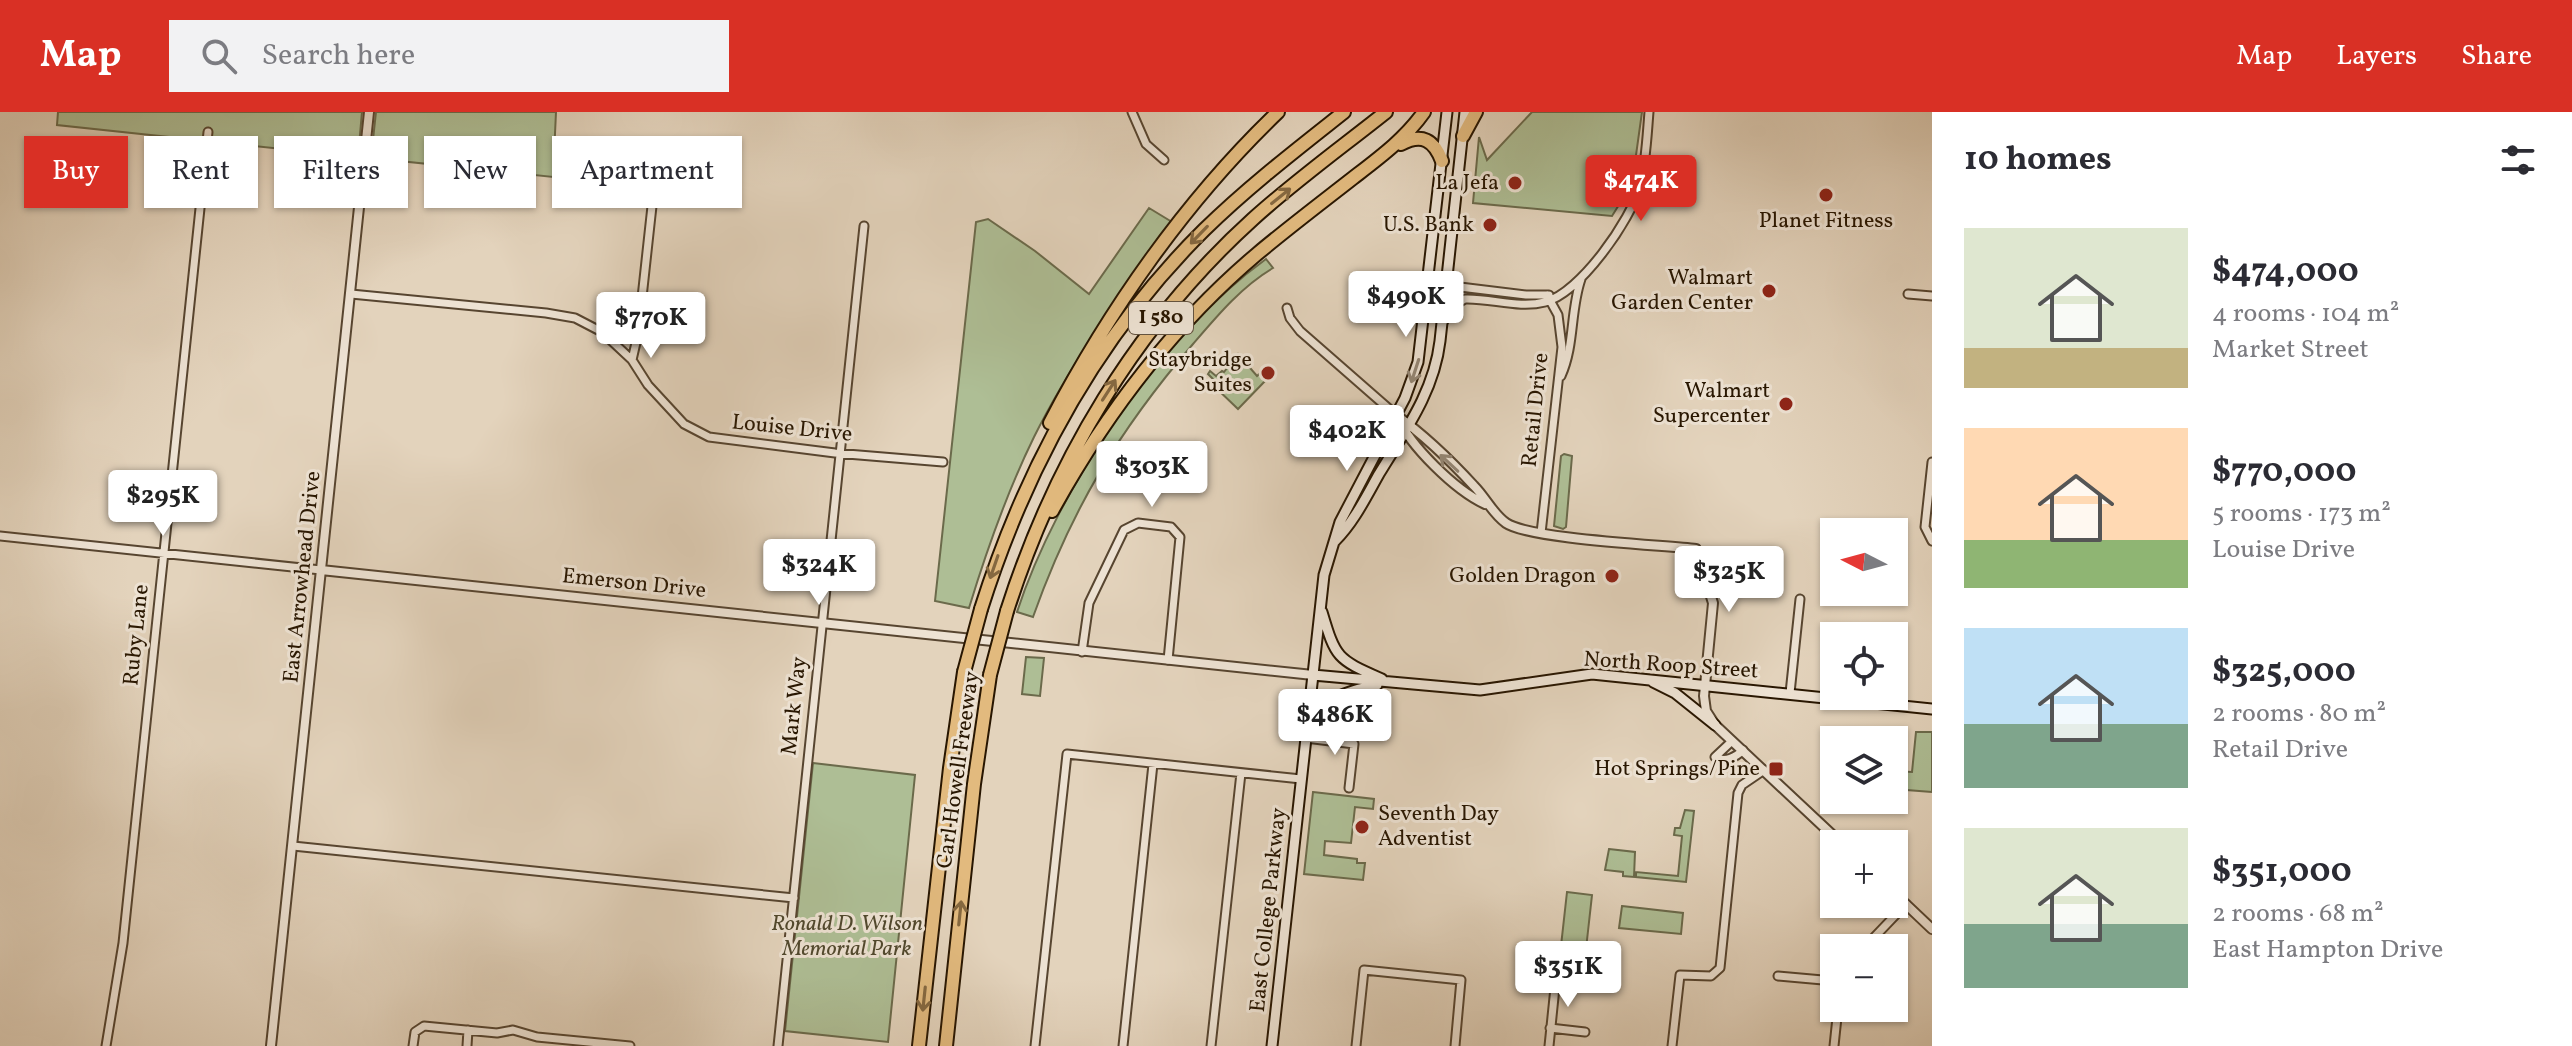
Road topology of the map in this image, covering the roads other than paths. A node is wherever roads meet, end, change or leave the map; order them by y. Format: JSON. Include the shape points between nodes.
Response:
{"nodes":[{"id":1,"x":369,"y":112,"type":"edge"},
{"id":2,"x":1132,"y":112,"type":"edge"},
{"id":3,"x":1278,"y":112,"type":"edge"},
{"id":4,"x":1344,"y":112,"type":"edge"},
{"id":5,"x":1386,"y":112,"type":"edge"},
{"id":6,"x":1424,"y":112,"type":"edge"},
{"id":7,"x":1447,"y":112,"type":"edge"},
{"id":8,"x":1465,"y":112,"type":"edge"},
{"id":9,"x":1476,"y":112,"type":"edge"},
{"id":10,"x":1649,"y":112,"type":"edge"},
{"id":11,"x":208,"y":132,"type":"dead end"},
{"id":12,"x":1463,"y":136,"type":"junction"},
{"id":13,"x":1385,"y":153,"type":"junction"},
{"id":14,"x":1164,"y":160,"type":"dead end"},
{"id":15,"x":1442,"y":161,"type":"junction"},
{"id":16,"x":652,"y":208,"type":"edge"},
{"id":17,"x":864,"y":226,"type":"dead end"},
{"id":18,"x":1448,"y":271,"type":"junction"},
{"id":19,"x":1582,"y":277,"type":"junction"},
{"id":20,"x":351,"y":294,"type":"junction"},
{"id":21,"x":1908,"y":294,"type":"dead end"},
{"id":22,"x":1932,"y":296,"type":"edge"},
{"id":23,"x":1549,"y":297,"type":"junction"},
{"id":24,"x":1287,"y":308,"type":"dead end"},
{"id":25,"x":1443,"y":322,"type":"junction"},
{"id":26,"x":632,"y":360,"type":"junction"},
{"id":27,"x":1558,"y":382,"type":"junction"},
{"id":28,"x":1396,"y":415,"type":"junction"},
{"id":29,"x":1407,"y":429,"type":"junction"},
{"id":30,"x":841,"y":454,"type":"junction"},
{"id":31,"x":943,"y":462,"type":"dead end"},
{"id":32,"x":1932,"y":462,"type":"edge"},
{"id":33,"x":1930,"y":492,"type":"edge"},
{"id":34,"x":1009,"y":526,"type":"junction"},
{"id":35,"x":1541,"y":533,"type":"junction"},
{"id":36,"x":0,"y":536,"type":"edge"},
{"id":37,"x":1335,"y":541,"type":"junction"},
{"id":38,"x":1932,"y":541,"type":"edge"},
{"id":39,"x":164,"y":554,"type":"junction"},
{"id":40,"x":321,"y":570,"type":"junction"},
{"id":41,"x":1015,"y":586,"type":"junction"},
{"id":42,"x":1800,"y":599,"type":"dead end"},
{"id":43,"x":1320,"y":605,"type":"junction"},
{"id":44,"x":822,"y":624,"type":"junction"},
{"id":45,"x":1082,"y":652,"type":"junction"},
{"id":46,"x":1168,"y":660,"type":"junction"},
{"id":47,"x":1313,"y":675,"type":"junction"},
{"id":48,"x":1647,"y":679,"type":"junction"},
{"id":49,"x":1388,"y":682,"type":"junction"},
{"id":50,"x":1705,"y":685,"type":"junction"},
{"id":51,"x":1790,"y":693,"type":"junction"},
{"id":52,"x":1932,"y":709,"type":"edge"},
{"id":53,"x":1715,"y":725,"type":"junction"},
{"id":54,"x":1307,"y":733,"type":"junction"},
{"id":55,"x":1732,"y":741,"type":"junction"},
{"id":56,"x":1743,"y":750,"type":"junction"},
{"id":57,"x":1153,"y":764,"type":"junction"},
{"id":58,"x":1764,"y":770,"type":"junction"},
{"id":59,"x":1241,"y":773,"type":"junction"},
{"id":60,"x":1301,"y":779,"type":"junction"},
{"id":61,"x":1349,"y":788,"type":"dead end"},
{"id":62,"x":1827,"y":830,"type":"edge"},
{"id":63,"x":293,"y":846,"type":"junction"},
{"id":64,"x":794,"y":898,"type":"junction"},
{"id":65,"x":1908,"y":906,"type":"edge"},
{"id":66,"x":1893,"y":918,"type":"edge"},
{"id":67,"x":1932,"y":929,"type":"edge"},
{"id":68,"x":1877,"y":934,"type":"edge"},
{"id":69,"x":1557,"y":968,"type":"dead end"},
{"id":70,"x":1778,"y":976,"type":"dead end"},
{"id":71,"x":1820,"y":980,"type":"edge"},
{"id":72,"x":1837,"y":1022,"type":"edge"},
{"id":73,"x":1550,"y":1028,"type":"junction"},
{"id":74,"x":468,"y":1030,"type":"junction"},
{"id":75,"x":1585,"y":1032,"type":"dead end"},
{"id":76,"x":106,"y":1046,"type":"edge"},
{"id":77,"x":271,"y":1046,"type":"edge"},
{"id":78,"x":413,"y":1046,"type":"edge"},
{"id":79,"x":467,"y":1046,"type":"edge"},
{"id":80,"x":630,"y":1046,"type":"edge"},
{"id":81,"x":778,"y":1046,"type":"edge"},
{"id":82,"x":919,"y":1046,"type":"edge"},
{"id":83,"x":946,"y":1046,"type":"edge"},
{"id":84,"x":1035,"y":1046,"type":"edge"},
{"id":85,"x":1123,"y":1046,"type":"edge"},
{"id":86,"x":1211,"y":1046,"type":"edge"},
{"id":87,"x":1272,"y":1046,"type":"edge"},
{"id":88,"x":1356,"y":1046,"type":"edge"},
{"id":89,"x":1455,"y":1046,"type":"edge"},
{"id":90,"x":1549,"y":1046,"type":"edge"},
{"id":91,"x":1672,"y":1046,"type":"edge"},
{"id":92,"x":1834,"y":1046,"type":"edge"}],
"edges":[{"from":1,"to":20,"type":"street","name":"East Arrowhead Drive"},
{"from":2,"to":14,"type":"street","via":[[1146,144]]},
{"from":3,"to":34,"type":"highway","via":[[1187,212],[1082,365],[1043,436]]},
{"from":4,"to":34,"type":"highway","name":"Carl Howell Freeway","number":"I 580","one_way":true,"via":[[1235,200],[1116,332],[1061,419]]},
{"from":41,"to":5,"type":"highway","name":"Carl Howell Freeway","number":"I 580","one_way":true,"via":[[1074,449],[1107,392],[1181,292],[1254,217]]},
{"from":6,"to":13,"type":"highway"},
{"from":7,"to":15,"type":"main road","name":"East College Parkway"},
{"from":8,"to":12,"type":"main road","name":"East College Parkway"},
{"from":9,"to":12,"type":"highway"},
{"from":10,"to":19,"type":"street","via":[[1635,201]]},
{"from":11,"to":39,"type":"street","name":"Ruby Lane"},
{"from":12,"to":18,"type":"main road","name":"East College Parkway"},
{"from":13,"to":15,"type":"highway","via":[[1421,138],[1434,145]]},
{"from":13,"to":41,"type":"highway","via":[[1244,265],[1150,364],[1086,453]]},
{"from":15,"to":28,"type":"main road","name":"East College Parkway","one_way":true,"via":[[1420,354]]},
{"from":16,"to":26,"type":"street"},
{"from":17,"to":30,"type":"street","name":"Mark Way"},
{"from":18,"to":23,"type":"street","via":[[1460,287]]},
{"from":18,"to":25,"type":"main road","name":"East College Parkway"},
{"from":19,"to":23,"type":"street"},
{"from":19,"to":27,"type":"street","via":[[1570,348]]},
{"from":20,"to":26,"type":"street","name":"Louise Drive","via":[[575,318],[593,325]]},
{"from":20,"to":40,"type":"street","name":"East Arrowhead Drive"},
{"from":21,"to":22,"type":"street"},
{"from":23,"to":25,"type":"street","via":[[1536,304],[1465,299]]},
{"from":23,"to":27,"type":"street","name":"Retail Drive","via":[[1561,334]]},
{"from":24,"to":28,"type":"street","via":[[1300,331]]},
{"from":25,"to":29,"type":"main road","name":"East College Parkway","via":[[1432,378]]},
{"from":26,"to":30,"type":"street","name":"Louise Drive","via":[[684,424],[709,437]]},
{"from":27,"to":35,"type":"street","name":"Retail Drive"},
{"from":28,"to":29,"type":"street"},
{"from":28,"to":37,"type":"main road","name":"East College Parkway"},
{"from":29,"to":35,"type":"street","via":[[1514,528]]},
{"from":29,"to":37,"type":"main road","name":"East College Parkway"},
{"from":30,"to":31,"type":"street","name":"Louise Drive"},
{"from":30,"to":44,"type":"street","name":"Mark Way"},
{"from":32,"to":33,"type":"street"},
{"from":33,"to":38,"type":"street","via":[[1925,527]]},
{"from":34,"to":82,"type":"highway","name":"Carl Howell Freeway","number":"I 580","one_way":true,"bridge":true,"via":[[964,672]]},
{"from":35,"to":50,"type":"street","via":[[1696,549],[1713,603]]},
{"from":36,"to":39,"type":"street","name":"Emerson Drive"},
{"from":37,"to":43,"type":"main road","name":"East College Parkway"},
{"from":39,"to":40,"type":"street","name":"Emerson Drive"},
{"from":39,"to":76,"type":"street","name":"Ruby Lane","via":[[125,928]]},
{"from":40,"to":44,"type":"street","name":"Emerson Drive"},
{"from":40,"to":63,"type":"street","name":"East Arrowhead Drive"},
{"from":83,"to":41,"type":"highway","name":"Carl Howell Freeway","number":"I 580","one_way":true,"bridge":true,"via":[[981,726]]},
{"from":42,"to":51,"type":"street"},
{"from":43,"to":47,"type":"main road","name":"East College Parkway"},
{"from":43,"to":49,"type":"main road","via":[[1337,655]]},
{"from":44,"to":45,"type":"street","name":"Emerson Drive"},
{"from":44,"to":64,"type":"street","name":"Mark Way"},
{"from":45,"to":46,"type":"street","name":"Emerson Drive"},
{"from":45,"to":46,"type":"street","via":[[1091,599],[1124,530],[1138,523],[1171,527],[1180,537]]},
{"from":46,"to":47,"type":"street","name":"Emerson Drive"},
{"from":47,"to":49,"type":"main road","name":"North Roop Street"},
{"from":47,"to":54,"type":"main road","name":"East College Parkway"},
{"from":48,"to":49,"type":"main road","name":"North Roop Street","via":[[1577,675],[1480,690]]},
{"from":48,"to":50,"type":"main road","name":"North Roop Street"},
{"from":48,"to":53,"type":"main road","via":[[1675,693]]},
{"from":49,"to":54,"type":"main road","via":[[1331,698]]},
{"from":50,"to":51,"type":"main road","name":"North Roop Street"},
{"from":50,"to":53,"type":"street","via":[[1706,711]]},
{"from":51,"to":52,"type":"main road","name":"North Roop Street"},
{"from":53,"to":55,"type":"street"},
{"from":54,"to":60,"type":"main road","name":"East College Parkway"},
{"from":54,"to":61,"type":"street","via":[[1354,744]]},
{"from":55,"to":56,"type":"street"},
{"from":55,"to":56,"type":"street","via":[[1715,757],[1736,757]]},
{"from":56,"to":58,"type":"street"},
{"from":57,"to":59,"type":"street"},
{"from":57,"to":84,"type":"street","via":[[1067,754]]},
{"from":57,"to":85,"type":"street"},
{"from":58,"to":62,"type":"street"},
{"from":58,"to":91,"type":"street","via":[[1738,793],[1720,968],[1711,976],[1680,975]]},
{"from":59,"to":60,"type":"street"},
{"from":59,"to":86,"type":"street"},
{"from":60,"to":87,"type":"main road","name":"East College Parkway"},
{"from":63,"to":64,"type":"street"},
{"from":63,"to":77,"type":"street","name":"East Arrowhead Drive"},
{"from":64,"to":81,"type":"street","name":"Mark Way"},
{"from":65,"to":67,"type":"street"},
{"from":66,"to":68,"type":"street"},
{"from":69,"to":73,"type":"street"},
{"from":70,"to":71,"type":"street"},
{"from":72,"to":92,"type":"street"},
{"from":73,"to":75,"type":"street"},
{"from":73,"to":90,"type":"street"},
{"from":74,"to":78,"type":"street","via":[[424,1026],[415,1032]]},
{"from":74,"to":79,"type":"street"},
{"from":74,"to":80,"type":"street","via":[[513,1030]]},
{"from":88,"to":89,"type":"street","via":[[1364,970],[1461,980]]}]}
